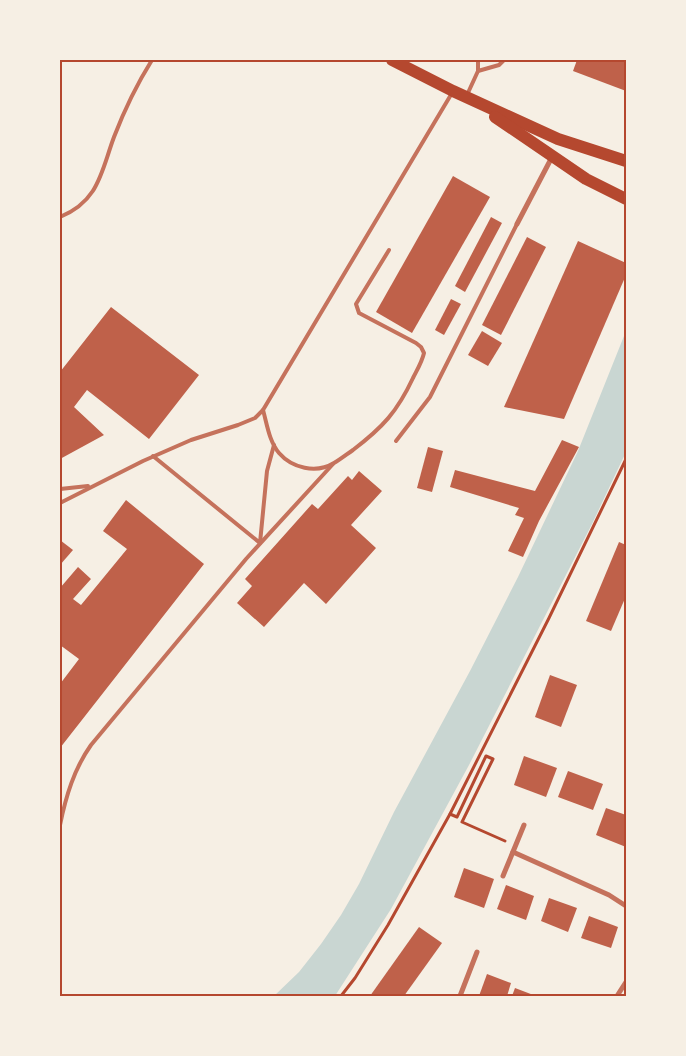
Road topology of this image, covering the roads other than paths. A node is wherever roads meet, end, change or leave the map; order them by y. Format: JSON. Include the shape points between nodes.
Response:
{"nodes":[{"id":1,"x":152,"y":60,"type":"edge"},
{"id":2,"x":392,"y":60,"type":"edge"},
{"id":3,"x":478,"y":60,"type":"edge"},
{"id":4,"x":504,"y":60,"type":"edge"},
{"id":5,"x":478,"y":71,"type":"junction"},
{"id":6,"x":453,"y":91,"type":"junction"},
{"id":7,"x":466,"y":97,"type":"junction"},
{"id":8,"x":558,"y":139,"type":"junction"},
{"id":9,"x":552,"y":156,"type":"junction"},
{"id":10,"x":626,"y":161,"type":"edge"},
{"id":11,"x":626,"y":199,"type":"edge"},
{"id":12,"x":60,"y":217,"type":"edge"},
{"id":13,"x":517,"y":224,"type":"joint"},
{"id":14,"x":389,"y":250,"type":"dead end"},
{"id":15,"x":263,"y":410,"type":"junction"},
{"id":16,"x":396,"y":442,"type":"dead end"},
{"id":17,"x":274,"y":445,"type":"junction"},
{"id":18,"x":153,"y":456,"type":"junction"},
{"id":19,"x":333,"y":464,"type":"junction"},
{"id":20,"x":93,"y":486,"type":"junction"},
{"id":21,"x":60,"y":489,"type":"edge"},
{"id":22,"x":60,"y":502,"type":"edge"},
{"id":23,"x":260,"y":543,"type":"junction"},
{"id":24,"x":60,"y":825,"type":"edge"},
{"id":25,"x":524,"y":825,"type":"dead end"},
{"id":26,"x":513,"y":852,"type":"junction"},
{"id":27,"x":503,"y":876,"type":"dead end"},
{"id":28,"x":626,"y":906,"type":"edge"},
{"id":29,"x":477,"y":952,"type":"dead end"},
{"id":30,"x":626,"y":982,"type":"edge"},
{"id":31,"x":460,"y":996,"type":"edge"},
{"id":32,"x":617,"y":996,"type":"edge"}],
"edges":[{"from":1,"to":12,"type":"lane","via":[[114,136],[95,190],[86,201]]},
{"from":2,"to":6,"type":"main road"},
{"from":3,"to":5,"type":"lane"},
{"from":4,"to":5,"type":"lane","via":[[499,65]]},
{"from":5,"to":7,"type":"lane"},
{"from":6,"to":7,"type":"main road"},
{"from":6,"to":15,"type":"lane"},
{"from":7,"to":8,"type":"main road"},
{"from":7,"to":9,"type":"main road"},
{"from":8,"to":9,"type":"main road"},
{"from":8,"to":10,"type":"main road"},
{"from":9,"to":11,"type":"main road","via":[[586,179]]},
{"from":9,"to":13,"type":"street"},
{"from":13,"to":16,"type":"lane","via":[[430,397]]},
{"from":14,"to":19,"type":"lane","via":[[356,309],[416,343],[424,353],[402,401],[390,417],[376,432]]},
{"from":15,"to":17,"type":"lane"},
{"from":15,"to":18,"type":"lane","via":[[255,418]]},
{"from":17,"to":19,"type":"lane","via":[[290,462],[303,468],[317,469]]},
{"from":17,"to":23,"type":"lane","via":[[267,471]]},
{"from":18,"to":20,"type":"lane"},
{"from":18,"to":23,"type":"lane"},
{"from":19,"to":23,"type":"lane"},
{"from":20,"to":21,"type":"lane"},
{"from":20,"to":22,"type":"lane"},
{"from":23,"to":24,"type":"lane","via":[[91,745],[72,779]]},
{"from":25,"to":26,"type":"street"},
{"from":26,"to":27,"type":"street"},
{"from":26,"to":28,"type":"street","via":[[609,895]]},
{"from":29,"to":31,"type":"street"},
{"from":30,"to":32,"type":"street"}]}
